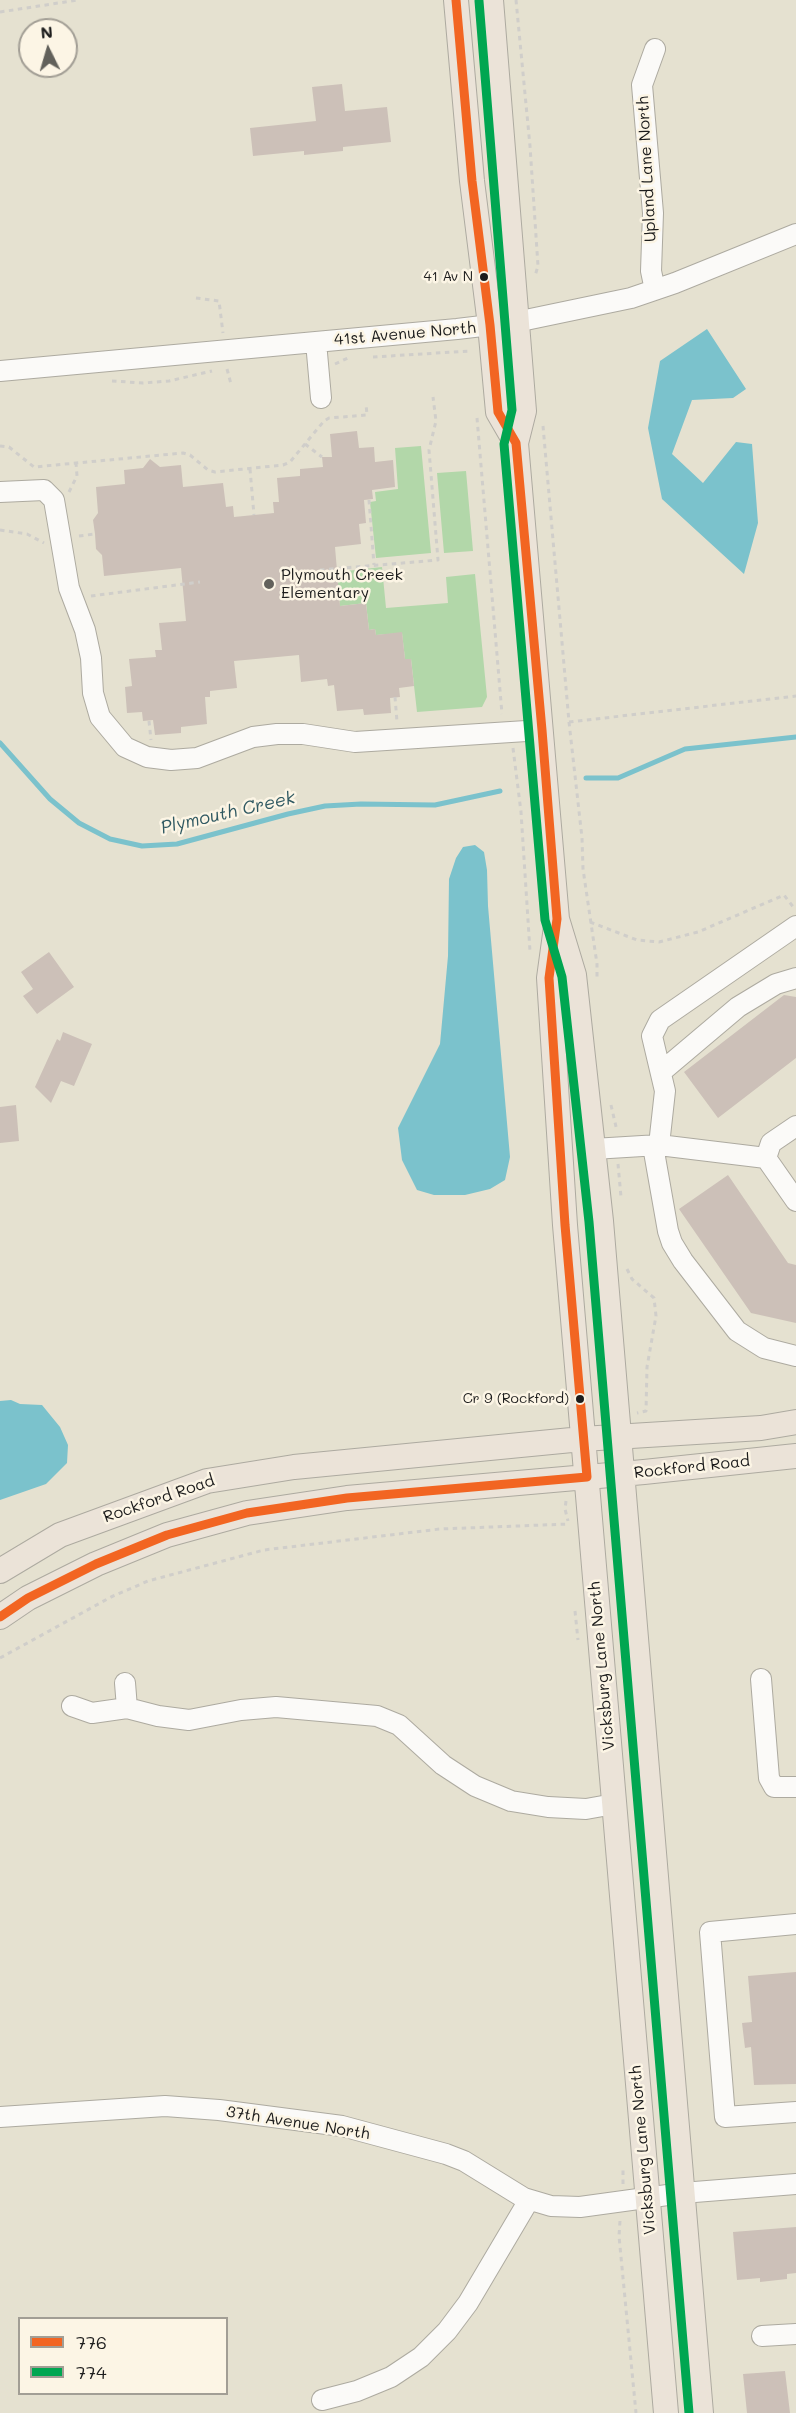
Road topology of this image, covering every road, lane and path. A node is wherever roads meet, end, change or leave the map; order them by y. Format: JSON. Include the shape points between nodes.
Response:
{"nodes":[{"id":1,"x":78,"y":0,"type":"edge"},
{"id":2,"x":456,"y":0,"type":"edge"},
{"id":3,"x":491,"y":0,"type":"edge"},
{"id":4,"x":516,"y":0,"type":"edge"},
{"id":5,"x":0,"y":12,"type":"edge"},
{"id":6,"x":655,"y":49,"type":"dead end"},
{"id":7,"x":796,"y":234,"type":"edge"},
{"id":8,"x":533,"y":285,"type":"dead end"},
{"id":9,"x":655,"y":290,"type":"junction"},
{"id":10,"x":516,"y":322,"type":"junction"},
{"id":11,"x":490,"y":325,"type":"junction"},
{"id":12,"x":316,"y":342,"type":"junction"},
{"id":13,"x":470,"y":351,"type":"dead end"},
{"id":14,"x":353,"y":357,"type":"dead end"},
{"id":15,"x":370,"y":357,"type":"dead end"},
{"id":16,"x":318,"y":364,"type":"junction"},
{"id":17,"x":233,"y":368,"type":"dead end"},
{"id":18,"x":227,"y":369,"type":"dead end"},
{"id":19,"x":0,"y":371,"type":"edge"},
{"id":20,"x":215,"y":371,"type":"dead end"},
{"id":21,"x":102,"y":380,"type":"dead end"},
{"id":22,"x":433,"y":397,"type":"dead end"},
{"id":23,"x":321,"y":398,"type":"dead end"},
{"id":24,"x":366,"y":404,"type":"dead end"},
{"id":25,"x":542,"y":422,"type":"dead end"},
{"id":26,"x":516,"y":442,"type":"junction"},
{"id":27,"x":305,"y":444,"type":"junction"},
{"id":28,"x":0,"y":446,"type":"edge"},
{"id":29,"x":322,"y":457,"type":"dead end"},
{"id":30,"x":250,"y":468,"type":"junction"},
{"id":31,"x":0,"y":492,"type":"edge"},
{"id":32,"x":369,"y":500,"type":"dead end"},
{"id":33,"x":254,"y":515,"type":"dead end"},
{"id":34,"x":0,"y":530,"type":"edge"},
{"id":35,"x":62,"y":549,"type":"junction"},
{"id":36,"x":374,"y":565,"type":"junction"},
{"id":37,"x":320,"y":570,"type":"dead end"},
{"id":38,"x":200,"y":582,"type":"dead end"},
{"id":39,"x":84,"y":597,"type":"dead end"},
{"id":40,"x":796,"y":696,"type":"edge"},
{"id":41,"x":395,"y":697,"type":"dead end"},
{"id":42,"x":569,"y":722,"type":"junction"},
{"id":43,"x":542,"y":730,"type":"junction"},
{"id":44,"x":399,"y":740,"type":"junction"},
{"id":45,"x":796,"y":910,"type":"edge"},
{"id":46,"x":557,"y":918,"type":"junction"},
{"id":47,"x":590,"y":922,"type":"junction"},
{"id":48,"x":796,"y":926,"type":"edge"},
{"id":49,"x":796,"y":978,"type":"edge"},
{"id":50,"x":596,"y":987,"type":"dead end"},
{"id":51,"x":661,"y":1072,"type":"junction"},
{"id":52,"x":609,"y":1098,"type":"dead end"},
{"id":53,"x":796,"y":1126,"type":"edge"},
{"id":54,"x":656,"y":1146,"type":"junction"},
{"id":55,"x":593,"y":1149,"type":"junction"},
{"id":56,"x":618,"y":1149,"type":"junction"},
{"id":57,"x":766,"y":1158,"type":"junction"},
{"id":58,"x":621,"y":1201,"type":"dead end"},
{"id":59,"x":796,"y":1201,"type":"edge"},
{"id":60,"x":626,"y":1266,"type":"dead end"},
{"id":61,"x":796,"y":1356,"type":"edge"},
{"id":62,"x":796,"y":1422,"type":"edge"},
{"id":63,"x":617,"y":1425,"type":"junction"},
{"id":64,"x":582,"y":1439,"type":"junction"},
{"id":65,"x":796,"y":1456,"type":"edge"},
{"id":66,"x":622,"y":1474,"type":"junction"},
{"id":67,"x":576,"y":1478,"type":"junction"},
{"id":68,"x":0,"y":1571,"type":"edge"},
{"id":69,"x":575,"y":1610,"type":"dead end"},
{"id":70,"x":0,"y":1617,"type":"edge"},
{"id":71,"x":578,"y":1641,"type":"dead end"},
{"id":72,"x":0,"y":1658,"type":"edge"},
{"id":73,"x":760,"y":1679,"type":"dead end"},
{"id":74,"x":125,"y":1683,"type":"dead end"},
{"id":75,"x":72,"y":1706,"type":"dead end"},
{"id":76,"x":127,"y":1708,"type":"junction"},
{"id":77,"x":796,"y":1787,"type":"edge"},
{"id":78,"x":614,"y":1804,"type":"junction"},
{"id":79,"x":796,"y":1924,"type":"edge"},
{"id":80,"x":796,"y":2112,"type":"edge"},
{"id":81,"x":0,"y":2117,"type":"edge"},
{"id":82,"x":623,"y":2165,"type":"dead end"},
{"id":83,"x":796,"y":2184,"type":"edge"},
{"id":84,"x":682,"y":2193,"type":"junction"},
{"id":85,"x":648,"y":2199,"type":"junction"},
{"id":86,"x":529,"y":2200,"type":"junction"},
{"id":87,"x":621,"y":2201,"type":"junction"},
{"id":88,"x":796,"y":2334,"type":"edge"},
{"id":89,"x":762,"y":2336,"type":"dead end"},
{"id":90,"x":322,"y":2400,"type":"dead end"},
{"id":91,"x":636,"y":2413,"type":"edge"},
{"id":92,"x":666,"y":2413,"type":"edge"},
{"id":93,"x":701,"y":2413,"type":"edge"}],
"edges":[{"from":1,"to":5,"type":"path"},
{"from":2,"to":11,"type":"main road","name":"Vicksburg Lane North"},
{"from":3,"to":10,"type":"main road","name":"Vicksburg Lane North"},
{"from":4,"to":8,"type":"path","via":[[538,266]]},
{"from":6,"to":9,"type":"street","name":"Upland Lane North","via":[[642,85]]},
{"from":7,"to":9,"type":"street","name":"41st Avenue North"},
{"from":9,"to":10,"type":"street","name":"41st Avenue North"},
{"from":10,"to":11,"type":"street","name":"41st Avenue North"},
{"from":10,"to":26,"type":"main road","name":"Vicksburg Lane North","via":[[524,411]]},
{"from":11,"to":12,"type":"street","name":"41st Avenue North"},
{"from":11,"to":26,"type":"main road","name":"Vicksburg Lane North","via":[[498,412]]},
{"from":12,"to":16,"type":"street"},
{"from":12,"to":19,"type":"street","name":"41st Avenue North"},
{"from":13,"to":15,"type":"path"},
{"from":14,"to":16,"type":"path","via":[[336,364]]},
{"from":16,"to":23,"type":"street"},
{"from":17,"to":18,"type":"path"},
{"from":20,"to":21,"type":"path","via":[[158,382]]},
{"from":22,"to":36,"type":"path","via":[[436,421],[429,450],[438,560]]},
{"from":24,"to":27,"type":"path","via":[[367,415],[329,418]]},
{"from":25,"to":42,"type":"path"},
{"from":26,"to":43,"type":"main road","name":"Vicksburg Lane North"},
{"from":27,"to":29,"type":"path"},
{"from":27,"to":30,"type":"path","via":[[290,462]]},
{"from":28,"to":30,"type":"path","via":[[9,447],[34,467],[183,453],[215,472]]},
{"from":30,"to":33,"type":"path"},
{"from":31,"to":35,"type":"street","via":[[44,490],[54,500],[59,516]]},
{"from":32,"to":36,"type":"path"},
{"from":34,"to":35,"type":"path","via":[[27,534]]},
{"from":35,"to":44,"type":"street","via":[[69,588],[85,630],[100,717],[125,747],[147,757],[171,760],[197,758],[253,737],[277,734],[356,742]]},
{"from":36,"to":37,"type":"path"},
{"from":38,"to":39,"type":"path"},
{"from":40,"to":42,"type":"path"},
{"from":41,"to":44,"type":"path"},
{"from":42,"to":47,"type":"path"},
{"from":43,"to":44,"type":"street"},
{"from":43,"to":46,"type":"main road","name":"Vicksburg Lane North"},
{"from":45,"to":47,"type":"path","via":[[784,895],[698,932],[659,942],[637,940]]},
{"from":46,"to":55,"type":"main road","name":"Vicksburg Lane North","via":[[574,975]]},
{"from":46,"to":64,"type":"main road","name":"Vicksburg Lane North","via":[[549,978]]},
{"from":47,"to":50,"type":"path","via":[[597,964]]},
{"from":48,"to":51,"type":"street","via":[[660,1020],[652,1036]]},
{"from":49,"to":51,"type":"street","via":[[776,984],[738,1007]]},
{"from":51,"to":54,"type":"street","via":[[665,1091]]},
{"from":52,"to":56,"type":"path"},
{"from":53,"to":57,"type":"street","via":[[771,1143]]},
{"from":54,"to":56,"type":"street"},
{"from":54,"to":57,"type":"street"},
{"from":54,"to":61,"type":"street","via":[[668,1231],[683,1261],[737,1331],[764,1348]]},
{"from":55,"to":56,"type":"street"},
{"from":55,"to":63,"type":"main road","name":"Vicksburg Lane North"},
{"from":56,"to":58,"type":"path"},
{"from":57,"to":59,"type":"street"},
{"from":60,"to":63,"type":"path","via":[[632,1279],[654,1298],[656,1316],[647,1367],[646,1411]]},
{"from":62,"to":63,"type":"main road","name":"Rockford Road","via":[[761,1428]]},
{"from":63,"to":64,"type":"main road","name":"Rockford Road"},
{"from":63,"to":66,"type":"main road","name":"Vicksburg Lane North"},
{"from":64,"to":67,"type":"main road","name":"Vicksburg Lane North"},
{"from":64,"to":68,"type":"main road","name":"Rockford Road","via":[[294,1467],[207,1481],[60,1535]]},
{"from":65,"to":66,"type":"main road","name":"Rockford Road"},
{"from":66,"to":67,"type":"main road","name":"Rockford Road"},
{"from":66,"to":84,"type":"main road","name":"Vicksburg Lane North"},
{"from":67,"to":70,"type":"main road","name":"Rockford Road","via":[[347,1498],[248,1513],[166,1535],[96,1564],[28,1598]]},
{"from":67,"to":72,"type":"path","via":[[565,1509],[569,1524],[440,1529],[264,1550],[148,1581]]},
{"from":67,"to":78,"type":"main road","name":"Vicksburg Lane North"},
{"from":69,"to":71,"type":"path"},
{"from":73,"to":77,"type":"street","via":[[769,1779],[774,1787]]},
{"from":74,"to":76,"type":"street"},
{"from":75,"to":76,"type":"street","via":[[92,1713]]},
{"from":76,"to":78,"type":"street","via":[[189,1720],[276,1707],[377,1716],[399,1725],[443,1765],[475,1786],[511,1801],[548,1808],[586,1809]]},
{"from":78,"to":85,"type":"main road","name":"Vicksburg Lane North"},
{"from":79,"to":80,"type":"street","via":[[710,1932],[725,2117]]},
{"from":81,"to":86,"type":"street","name":"37th Avenue North","via":[[165,2106],[342,2126],[464,2161]]},
{"from":82,"to":87,"type":"path"},
{"from":83,"to":84,"type":"street","name":"37th Avenue North"},
{"from":84,"to":85,"type":"street","name":"37th Avenue North"},
{"from":84,"to":93,"type":"main road","name":"Vicksburg Lane North"},
{"from":85,"to":87,"type":"street","name":"37th Avenue North"},
{"from":85,"to":92,"type":"main road","name":"Vicksburg Lane North"},
{"from":86,"to":87,"type":"street","name":"37th Avenue North","via":[[580,2207]]},
{"from":86,"to":90,"type":"street","via":[[468,2302],[421,2357],[391,2377]]},
{"from":87,"to":91,"type":"path","via":[[619,2236]]},
{"from":88,"to":89,"type":"street"}]}
